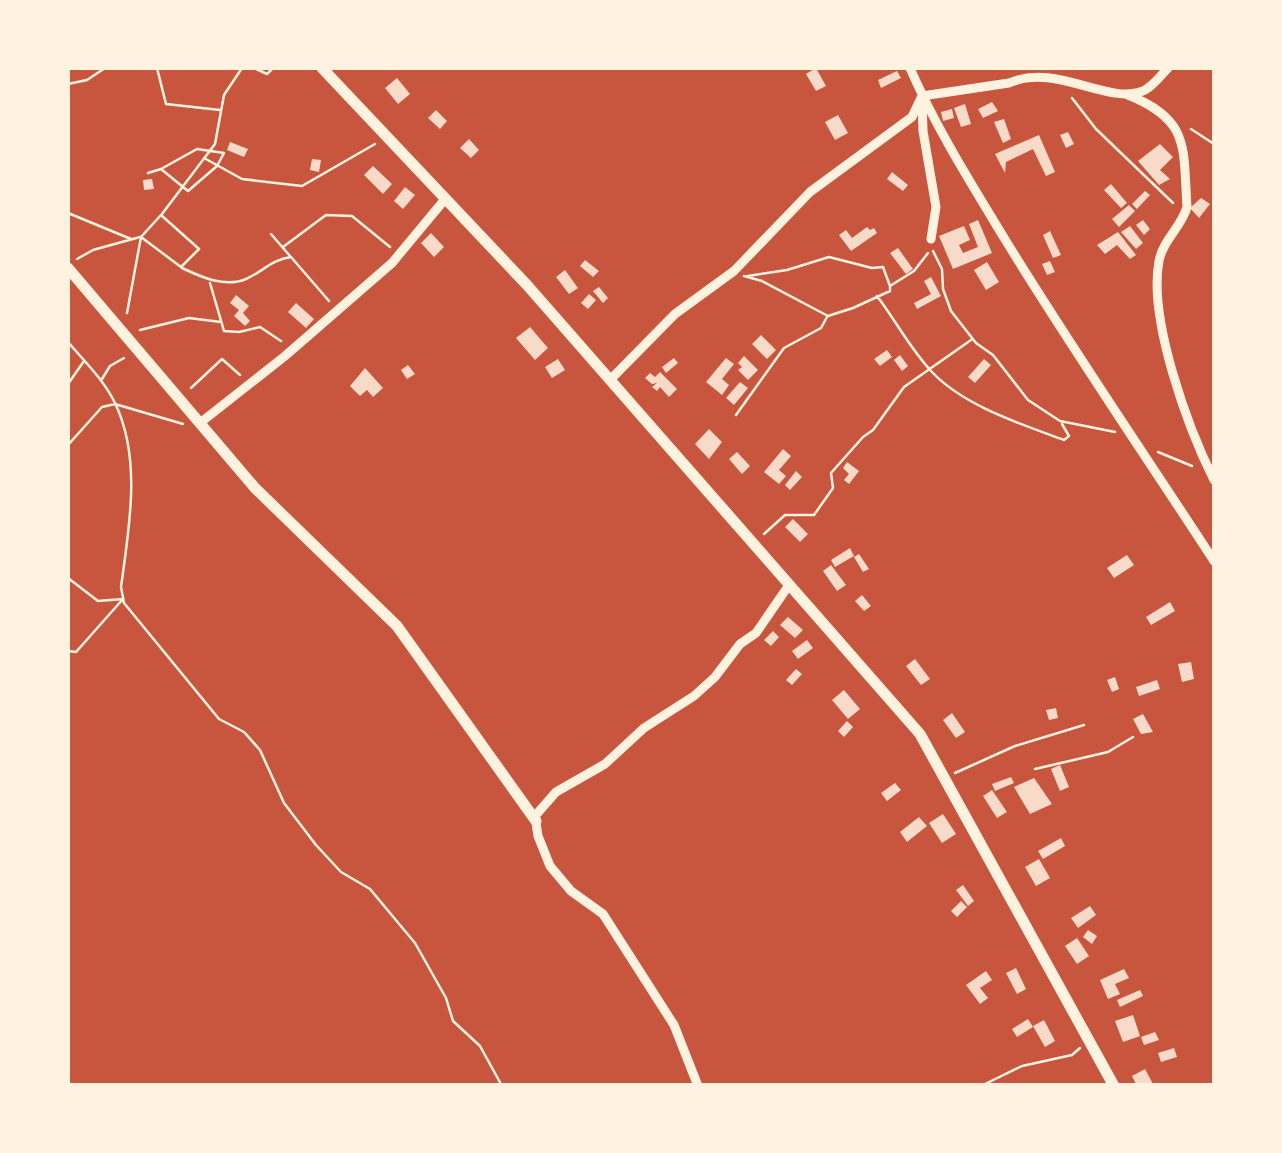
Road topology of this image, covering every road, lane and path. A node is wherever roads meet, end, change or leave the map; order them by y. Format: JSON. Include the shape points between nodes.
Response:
{"nodes":[{"id":1,"x":105,"y":68,"type":"edge"},
{"id":2,"x":157,"y":68,"type":"edge"},
{"id":3,"x":242,"y":68,"type":"edge"},
{"id":4,"x":254,"y":68,"type":"edge"},
{"id":5,"x":272,"y":68,"type":"edge"},
{"id":6,"x":322,"y":68,"type":"edge"},
{"id":7,"x":910,"y":68,"type":"edge"},
{"id":8,"x":1035,"y":68,"type":"edge"},
{"id":9,"x":1168,"y":68,"type":"edge"},
{"id":10,"x":1022,"y":77,"type":"junction"},
{"id":11,"x":1067,"y":80,"type":"junction"},
{"id":12,"x":68,"y":84,"type":"edge"},
{"id":13,"x":1128,"y":95,"type":"junction"},
{"id":14,"x":922,"y":96,"type":"junction"},
{"id":15,"x":222,"y":110,"type":"junction"},
{"id":16,"x":1168,"y":115,"type":"junction"},
{"id":17,"x":388,"y":137,"type":"junction"},
{"id":18,"x":1214,"y":144,"type":"edge"},
{"id":19,"x":211,"y":148,"type":"junction"},
{"id":20,"x":204,"y":158,"type":"junction"},
{"id":21,"x":217,"y":166,"type":"junction"},
{"id":22,"x":161,"y":169,"type":"junction"},
{"id":23,"x":148,"y":173,"type":"dead end"},
{"id":24,"x":182,"y":187,"type":"junction"},
{"id":25,"x":446,"y":198,"type":"junction"},
{"id":26,"x":68,"y":213,"type":"edge"},
{"id":27,"x":161,"y":215,"type":"junction"},
{"id":28,"x":1184,"y":217,"type":"junction"},
{"id":29,"x":271,"y":234,"type":"dead end"},
{"id":30,"x":141,"y":237,"type":"junction"},
{"id":31,"x":133,"y":239,"type":"junction"},
{"id":32,"x":931,"y":239,"type":"junction"},
{"id":33,"x":282,"y":247,"type":"junction"},
{"id":34,"x":399,"y":254,"type":"junction"},
{"id":35,"x":291,"y":257,"type":"junction"},
{"id":36,"x":68,"y":266,"type":"edge"},
{"id":37,"x":181,"y":267,"type":"junction"},
{"id":38,"x":734,"y":271,"type":"junction"},
{"id":39,"x":746,"y":276,"type":"junction"},
{"id":40,"x":209,"y":281,"type":"junction"},
{"id":41,"x":890,"y":286,"type":"junction"},
{"id":42,"x":878,"y":296,"type":"junction"},
{"id":43,"x":338,"y":310,"type":"junction"},
{"id":44,"x":828,"y":316,"type":"junction"},
{"id":45,"x":221,"y":322,"type":"junction"},
{"id":46,"x":124,"y":334,"type":"junction"},
{"id":47,"x":973,"y":339,"type":"junction"},
{"id":48,"x":68,"y":342,"type":"edge"},
{"id":49,"x":134,"y":346,"type":"junction"},
{"id":50,"x":293,"y":350,"type":"junction"},
{"id":51,"x":85,"y":361,"type":"junction"},
{"id":52,"x":110,"y":366,"type":"junction"},
{"id":53,"x":929,"y":370,"type":"junction"},
{"id":54,"x":94,"y":371,"type":"junction"},
{"id":55,"x":101,"y":380,"type":"junction"},
{"id":56,"x":610,"y":380,"type":"junction"},
{"id":57,"x":68,"y":384,"type":"edge"},
{"id":58,"x":250,"y":384,"type":"junction"},
{"id":59,"x":182,"y":402,"type":"junction"},
{"id":60,"x":115,"y":404,"type":"junction"},
{"id":61,"x":736,"y":415,"type":"dead end"},
{"id":62,"x":1060,"y":421,"type":"junction"},
{"id":63,"x":200,"y":423,"type":"junction"},
{"id":64,"x":1136,"y":441,"type":"junction"},
{"id":65,"x":68,"y":446,"type":"edge"},
{"id":66,"x":1214,"y":479,"type":"edge"},
{"id":67,"x":751,"y":541,"type":"junction"},
{"id":68,"x":1214,"y":561,"type":"edge"},
{"id":69,"x":68,"y":578,"type":"edge"},
{"id":70,"x":790,"y":585,"type":"junction"},
{"id":71,"x":123,"y":599,"type":"junction"},
{"id":72,"x":68,"y":651,"type":"edge"},
{"id":73,"x":1084,"y":725,"type":"dead end"},
{"id":74,"x":1133,"y":737,"type":"dead end"},
{"id":75,"x":1034,"y":769,"type":"dead end"},
{"id":76,"x":944,"y":777,"type":"junction"},
{"id":77,"x":536,"y":822,"type":"junction"},
{"id":78,"x":1089,"y":1041,"type":"junction"},
{"id":79,"x":502,"y":1086,"type":"edge"},
{"id":80,"x":698,"y":1086,"type":"edge"},
{"id":81,"x":981,"y":1086,"type":"edge"},
{"id":82,"x":1114,"y":1086,"type":"edge"}],
"edges":[{"from":1,"to":12,"type":"path"},
{"from":2,"to":15,"type":"path","via":[[166,104]]},
{"from":3,"to":15,"type":"path"},
{"from":4,"to":5,"type":"path","via":[[267,74]]},
{"from":6,"to":17,"type":"street"},
{"from":7,"to":14,"type":"street"},
{"from":8,"to":10,"type":"street"},
{"from":9,"to":13,"type":"street","via":[[1148,89]]},
{"from":10,"to":11,"type":"street"},
{"from":10,"to":14,"type":"street"},
{"from":11,"to":13,"type":"street"},
{"from":11,"to":28,"type":"path","via":[[1073,102]]},
{"from":13,"to":16,"type":"street"},
{"from":14,"to":32,"type":"street","via":[[936,207]]},
{"from":14,"to":38,"type":"street","via":[[912,118],[810,192]]},
{"from":14,"to":64,"type":"street","via":[[1068,342]]},
{"from":15,"to":19,"type":"path"},
{"from":16,"to":18,"type":"path"},
{"from":16,"to":28,"type":"street","via":[[1179,134]]},
{"from":17,"to":21,"type":"path","via":[[302,186],[242,179]]},
{"from":17,"to":25,"type":"street"},
{"from":19,"to":20,"type":"path"},
{"from":19,"to":21,"type":"path","via":[[224,152]]},
{"from":19,"to":22,"type":"path"},
{"from":20,"to":21,"type":"path"},
{"from":20,"to":24,"type":"path"},
{"from":21,"to":24,"type":"path","via":[[188,191]]},
{"from":22,"to":23,"type":"path"},
{"from":22,"to":24,"type":"path"},
{"from":24,"to":27,"type":"path"},
{"from":25,"to":34,"type":"street"},
{"from":25,"to":56,"type":"street"},
{"from":26,"to":31,"type":"path"},
{"from":27,"to":30,"type":"path"},
{"from":27,"to":37,"type":"path","via":[[199,249]]},
{"from":28,"to":66,"type":"street","via":[[1159,261],[1161,327]]},
{"from":29,"to":33,"type":"path"},
{"from":30,"to":31,"type":"path"},
{"from":30,"to":37,"type":"path"},
{"from":30,"to":46,"type":"path"},
{"from":31,"to":36,"type":"path","via":[[93,250]]},
{"from":32,"to":41,"type":"path","via":[[914,271]]},
{"from":32,"to":47,"type":"path","via":[[951,311]]},
{"from":33,"to":34,"type":"path","via":[[326,215],[352,216]]},
{"from":33,"to":35,"type":"path"},
{"from":34,"to":43,"type":"street"},
{"from":35,"to":40,"type":"path","via":[[275,259],[244,280]]},
{"from":35,"to":43,"type":"path"},
{"from":36,"to":46,"type":"street"},
{"from":37,"to":40,"type":"path"},
{"from":38,"to":39,"type":"path"},
{"from":38,"to":56,"type":"street","via":[[675,314]]},
{"from":39,"to":41,"type":"path","via":[[829,257],[884,267]]},
{"from":39,"to":44,"type":"path"},
{"from":40,"to":45,"type":"path"},
{"from":41,"to":42,"type":"path"},
{"from":42,"to":44,"type":"path"},
{"from":42,"to":53,"type":"path"},
{"from":43,"to":50,"type":"street"},
{"from":44,"to":61,"type":"path","via":[[784,348]]},
{"from":45,"to":46,"type":"path","via":[[190,318]]},
{"from":45,"to":50,"type":"path","via":[[224,331],[260,327]]},
{"from":46,"to":49,"type":"street"},
{"from":47,"to":53,"type":"path"},
{"from":47,"to":62,"type":"path","via":[[1028,400]]},
{"from":48,"to":51,"type":"path"},
{"from":49,"to":52,"type":"path"},
{"from":49,"to":59,"type":"street"},
{"from":50,"to":58,"type":"street"},
{"from":51,"to":54,"type":"path"},
{"from":51,"to":57,"type":"path"},
{"from":52,"to":54,"type":"path"},
{"from":52,"to":55,"type":"path"},
{"from":53,"to":62,"type":"path","via":[[986,408],[1064,440],[1069,436]]},
{"from":53,"to":67,"type":"path","via":[[904,387],[840,462],[833,488],[814,514],[785,514]]},
{"from":54,"to":55,"type":"path"},
{"from":55,"to":60,"type":"path"},
{"from":56,"to":67,"type":"street"},
{"from":58,"to":59,"type":"path","via":[[222,359]]},
{"from":58,"to":63,"type":"street"},
{"from":59,"to":63,"type":"street"},
{"from":60,"to":63,"type":"path","via":[[177,424]]},
{"from":60,"to":65,"type":"path","via":[[102,406]]},
{"from":60,"to":71,"type":"path","via":[[127,437],[130,487]]},
{"from":62,"to":64,"type":"path","via":[[1107,428]]},
{"from":63,"to":77,"type":"street","via":[[255,488],[397,626]]},
{"from":64,"to":66,"type":"path"},
{"from":64,"to":68,"type":"street"},
{"from":67,"to":70,"type":"street"},
{"from":69,"to":71,"type":"path","via":[[98,601]]},
{"from":70,"to":76,"type":"street","via":[[920,734]]},
{"from":70,"to":77,"type":"street","via":[[715,678],[605,764],[556,792]]},
{"from":71,"to":72,"type":"path","via":[[76,652]]},
{"from":71,"to":79,"type":"path","via":[[220,719],[260,750],[284,803],[316,845],[341,872],[370,889],[415,944],[454,1021],[480,1046]]},
{"from":73,"to":76,"type":"path"},
{"from":74,"to":75,"type":"path","via":[[1108,752]]},
{"from":76,"to":78,"type":"street"},
{"from":77,"to":80,"type":"street","via":[[550,866],[603,914],[674,1025]]},
{"from":78,"to":81,"type":"path","via":[[1072,1055],[1022,1066]]},
{"from":78,"to":82,"type":"street"}]}
